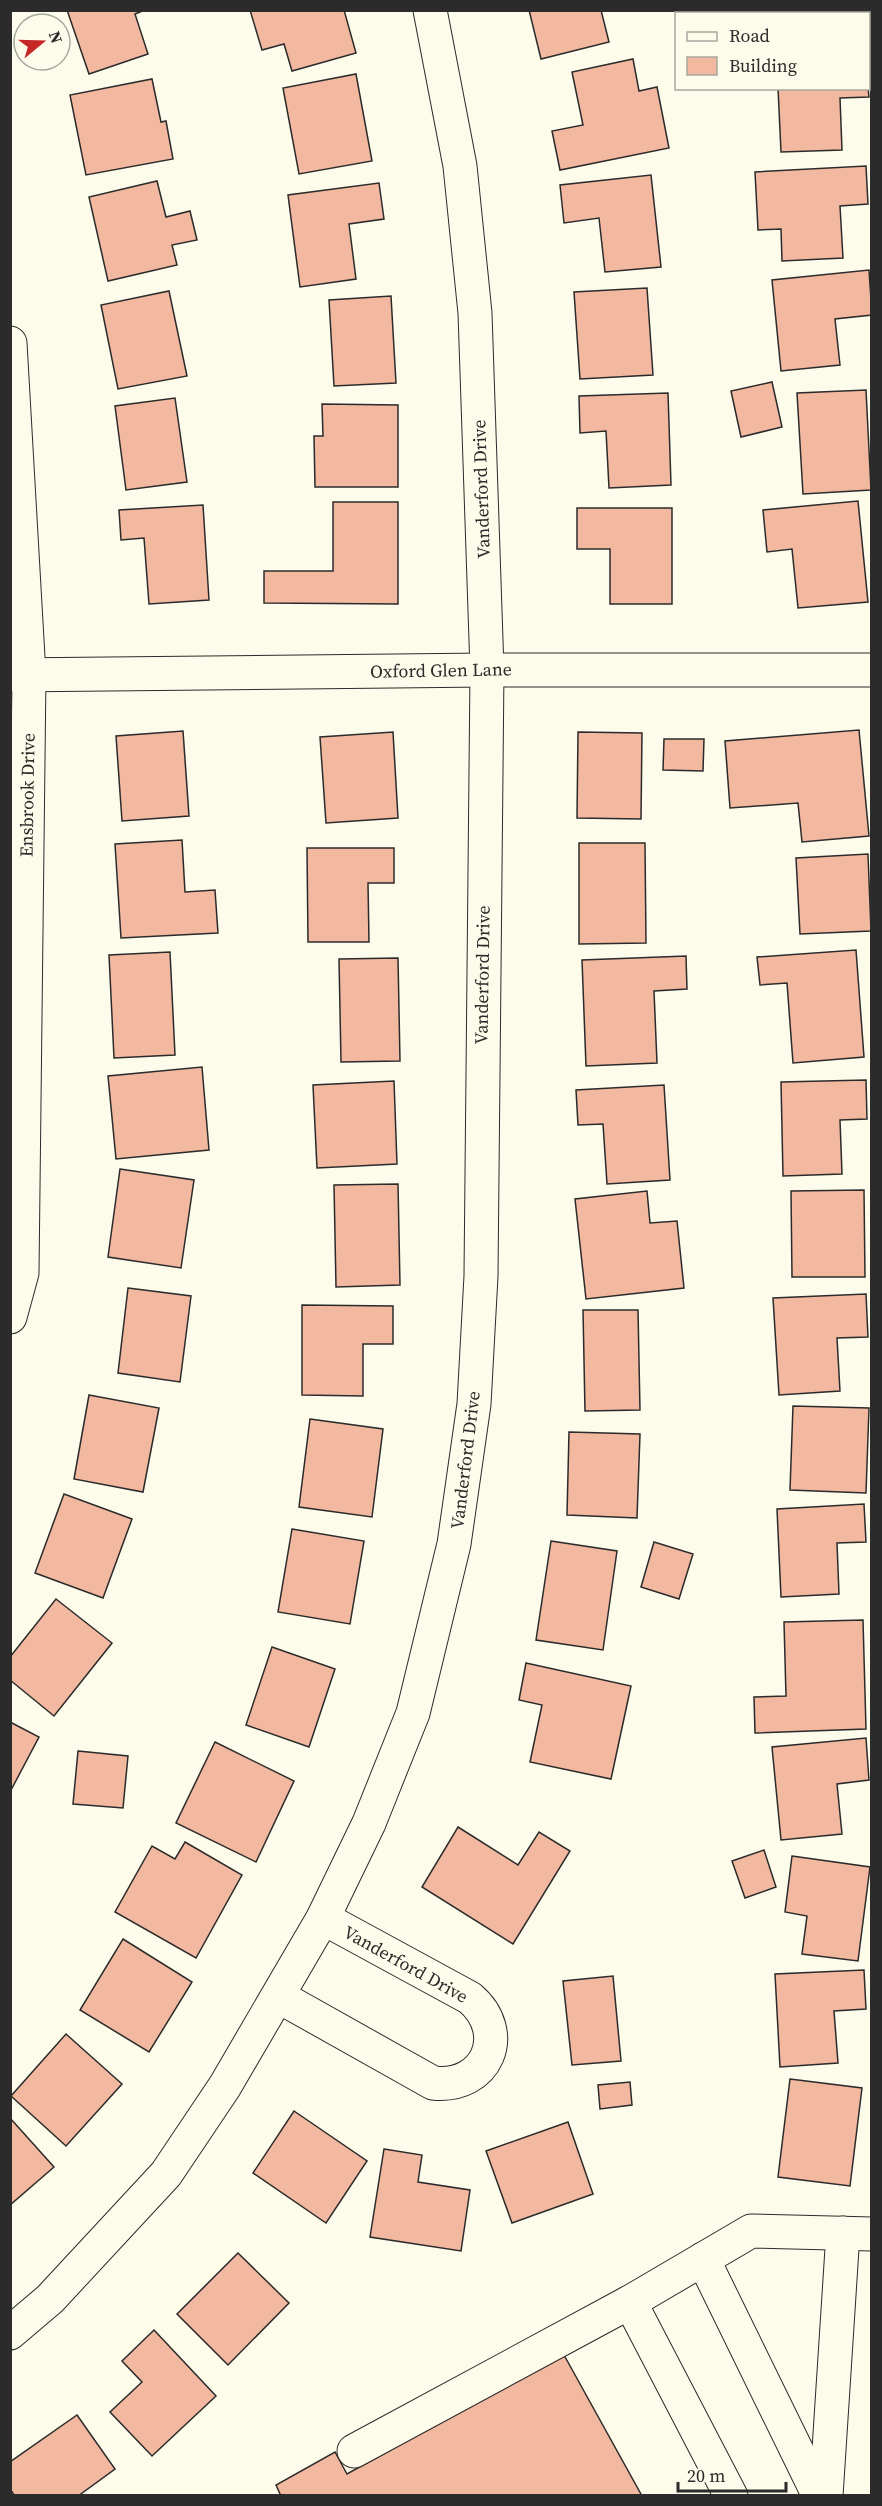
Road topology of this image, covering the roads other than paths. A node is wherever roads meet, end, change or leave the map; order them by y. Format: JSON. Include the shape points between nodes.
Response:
{"nodes":[{"id":1,"x":430,"y":10,"type":"edge"},
{"id":2,"x":10,"y":343,"type":"edge"},
{"id":3,"x":487,"y":669,"type":"junction"},
{"id":4,"x":872,"y":670,"type":"edge"},
{"id":5,"x":20,"y":675,"type":"edge"},
{"id":6,"x":10,"y":1317,"type":"edge"},
{"id":7,"x":323,"y":1918,"type":"junction"},
{"id":8,"x":278,"y":1996,"type":"junction"},
{"id":9,"x":857,"y":2233,"type":"edge"},
{"id":10,"x":703,"y":2259,"type":"junction"},
{"id":11,"x":630,"y":2302,"type":"junction"},
{"id":12,"x":10,"y":2333,"type":"edge"},
{"id":13,"x":354,"y":2451,"type":"dead end"},
{"id":14,"x":731,"y":2496,"type":"edge"},
{"id":15,"x":819,"y":2496,"type":"edge"},
{"id":16,"x":826,"y":2496,"type":"edge"}],
"edges":[{"from":1,"to":3,"type":"street","name":"Vanderford Drive","via":[[460,166],[475,313]]},
{"from":2,"to":5,"type":"street","name":"Ensbrook Drive"},
{"from":3,"to":4,"type":"street","name":"Oxford Glen Lane"},
{"from":3,"to":5,"type":"street","name":"Oxford Glen Lane"},
{"from":3,"to":7,"type":"street","name":"Vanderford Drive","via":[[481,1276],[474,1404],[454,1544],[413,1713],[369,1823]]},
{"from":5,"to":6,"type":"street","name":"Ensbrook Drive","via":[[22,1273]]},
{"from":7,"to":8,"type":"street","name":"Vanderford Drive"},
{"from":7,"to":8,"type":"street","name":"Vanderford Drive","via":[[479,2006],[486,2016],[491,2039],[484,2062],[467,2078],[433,2083]]},
{"from":8,"to":12,"type":"street","name":"Vanderford Drive","via":[[225,2086],[166,2174],[50,2299]]},
{"from":9,"to":10,"type":"street","via":[[751,2231]]},
{"from":9,"to":16,"type":"street"},
{"from":10,"to":11,"type":"street"},
{"from":10,"to":15,"type":"street"},
{"from":11,"to":13,"type":"street"},
{"from":11,"to":14,"type":"street"}]}
